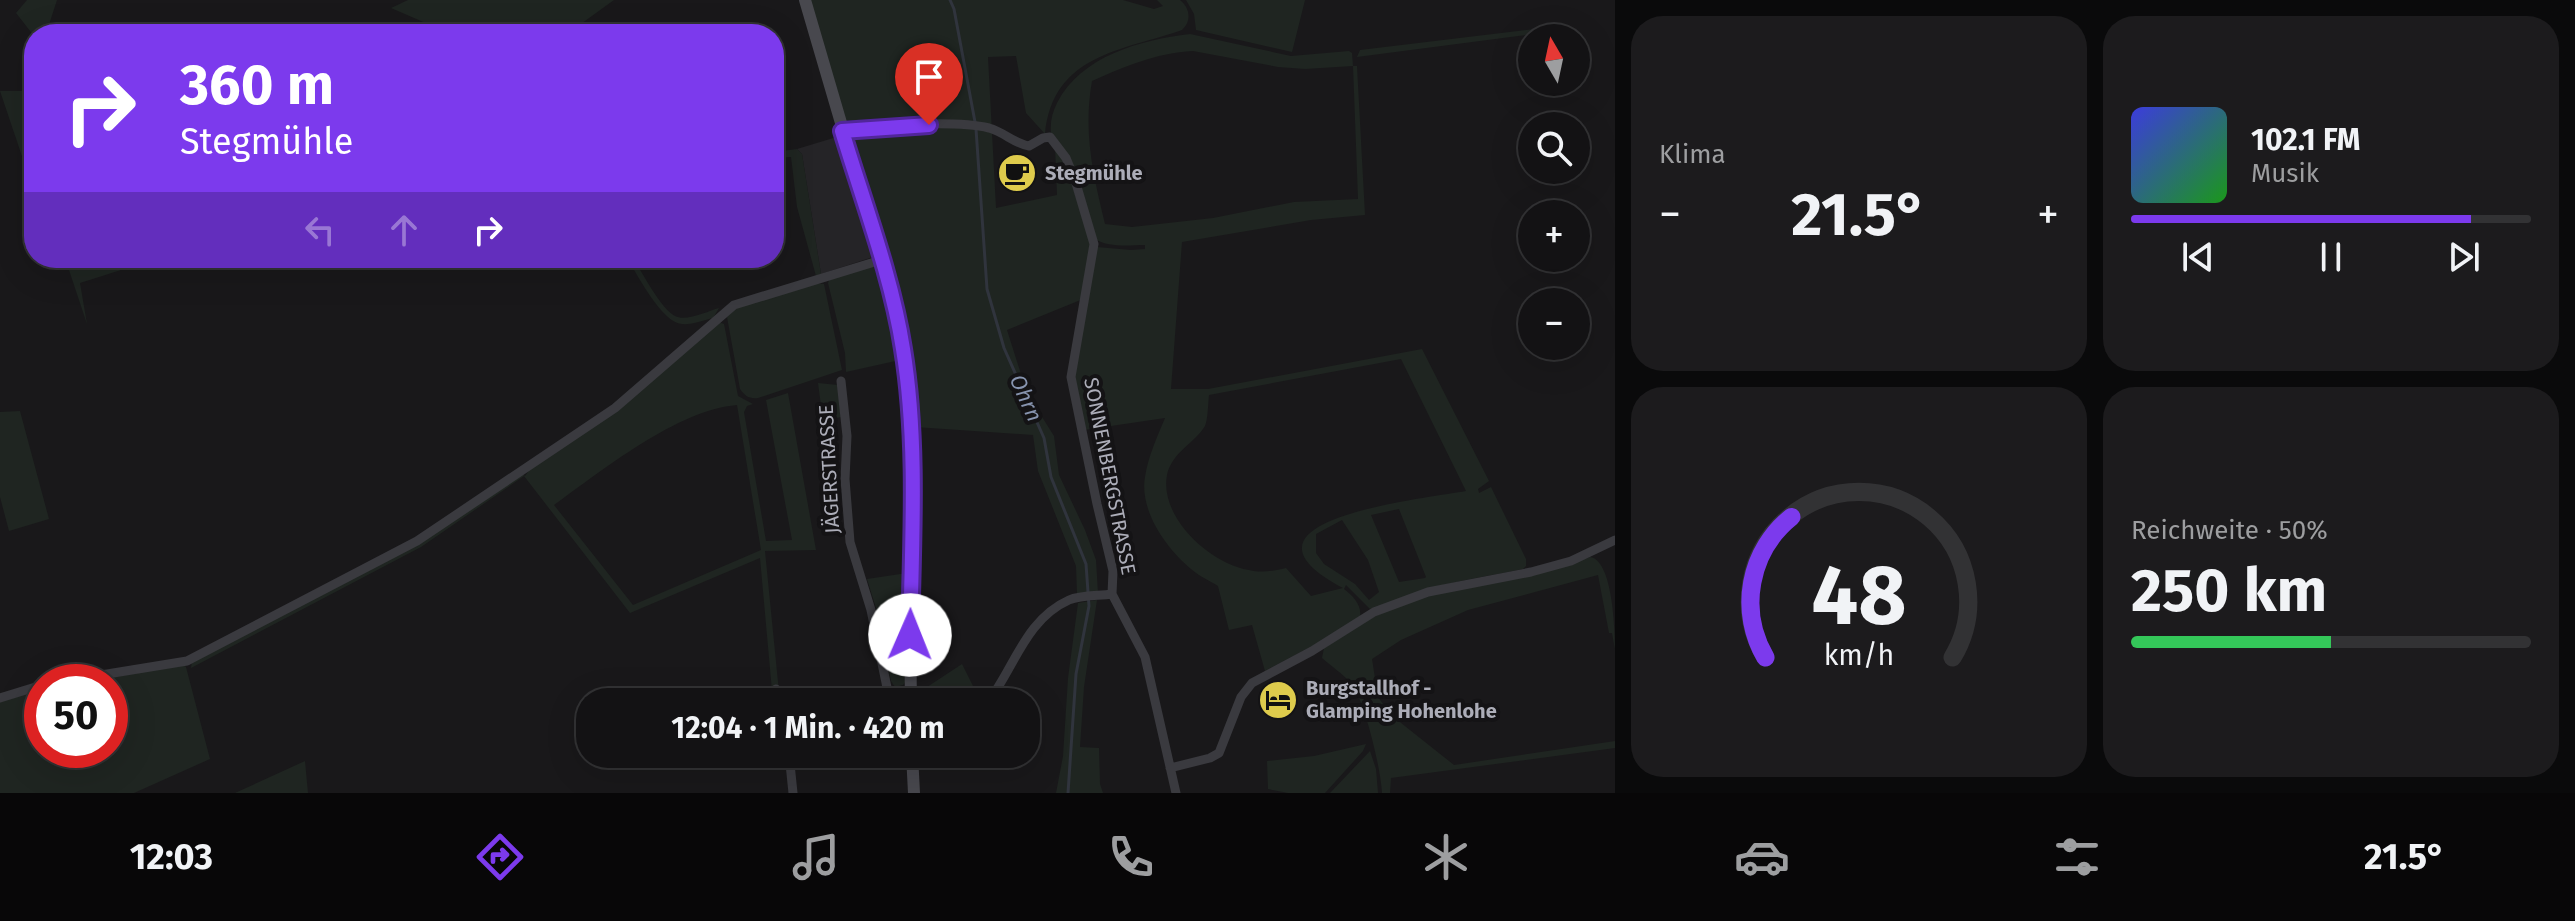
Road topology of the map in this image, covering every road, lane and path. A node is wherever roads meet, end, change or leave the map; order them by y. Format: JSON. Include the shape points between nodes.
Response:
{"nodes":[{"id":1,"x":805,"y":0,"type":"edge"},
{"id":2,"x":842,"y":131,"type":"junction"},
{"id":3,"x":881,"y":260,"type":"junction"},
{"id":4,"x":841,"y":381,"type":"dead end"},
{"id":5,"x":1615,"y":540,"type":"edge"},
{"id":6,"x":1112,"y":594,"type":"junction"},
{"id":7,"x":128,"y":671,"type":"edge"},
{"id":8,"x":888,"y":688,"type":"edge"},
{"id":9,"x":911,"y":688,"type":"edge"},
{"id":10,"x":996,"y":688,"type":"edge"},
{"id":11,"x":24,"y":691,"type":"edge"},
{"id":12,"x":0,"y":698,"type":"edge"},
{"id":13,"x":790,"y":768,"type":"edge"},
{"id":14,"x":913,"y":768,"type":"edge"},
{"id":15,"x":1170,"y":768,"type":"junction"},
{"id":16,"x":793,"y":793,"type":"edge"},
{"id":17,"x":914,"y":793,"type":"edge"},
{"id":18,"x":1176,"y":793,"type":"edge"}],
"edges":[{"from":1,"to":2,"type":"main road"},
{"from":2,"to":3,"type":"main road"},
{"from":2,"to":6,"type":"street","name":"SONNENBERGSTRASSE","via":[[965,125],[988,128],[1029,146],[1050,137],[1066,158],[1094,244],[1071,377],[1113,571]]},
{"from":3,"to":7,"type":"street","via":[[734,305],[615,408],[417,541],[187,661]]},
{"from":3,"to":9,"type":"main road","via":[[909,392]]},
{"from":4,"to":8,"type":"street","name":"JÄGERSTRASSE","via":[[850,542]]},
{"from":5,"to":15,"type":"street","via":[[1571,561],[1428,592],[1374,612],[1252,683],[1219,753]]},
{"from":6,"to":10,"type":"street","via":[[1071,599],[1039,622]]},
{"from":6,"to":15,"type":"street","via":[[1145,657]]},
{"from":11,"to":12,"type":"street"},
{"from":13,"to":16,"type":"street"},
{"from":14,"to":17,"type":"main road"},
{"from":15,"to":18,"type":"street"}]}
